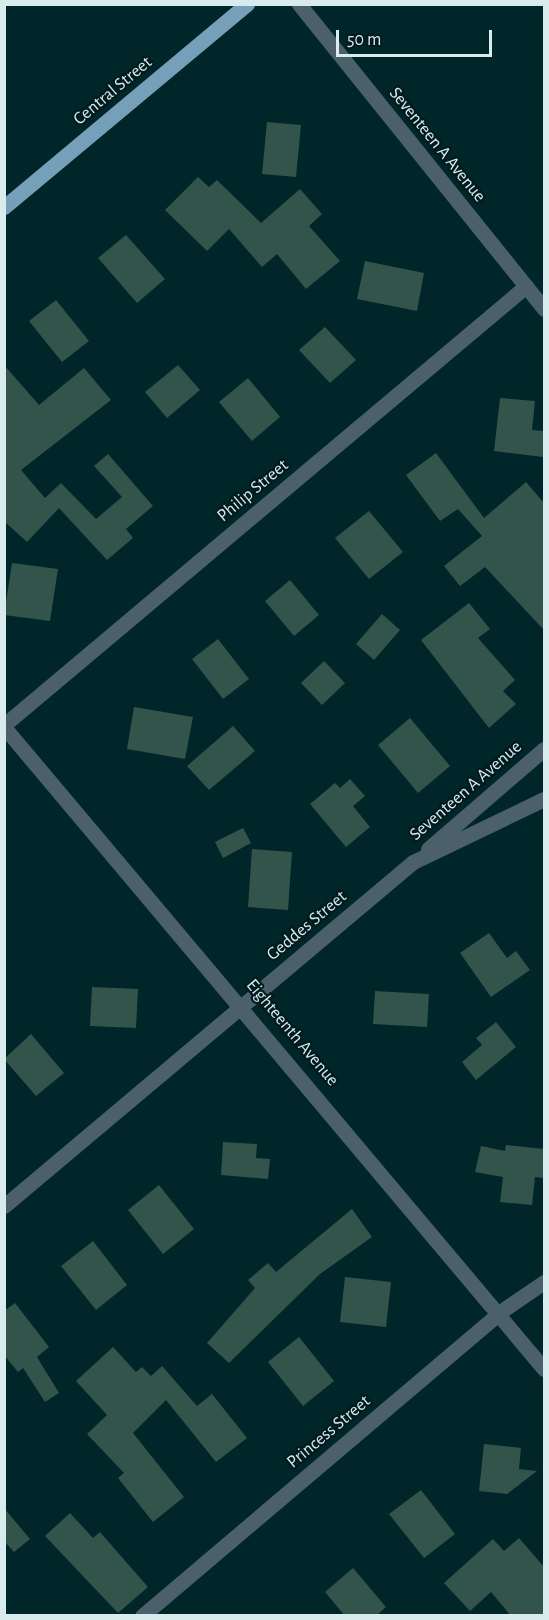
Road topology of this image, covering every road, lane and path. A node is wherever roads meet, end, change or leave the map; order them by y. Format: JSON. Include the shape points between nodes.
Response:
{"nodes":[{"id":1,"x":247,"y":4,"type":"edge"},
{"id":2,"x":299,"y":4,"type":"edge"},
{"id":3,"x":4,"y":207,"type":"edge"},
{"id":4,"x":526,"y":286,"type":"junction"},
{"id":5,"x":544,"y":309,"type":"edge"},
{"id":6,"x":4,"y":726,"type":"edge"},
{"id":7,"x":544,"y":749,"type":"edge"},
{"id":8,"x":544,"y":799,"type":"edge"},
{"id":9,"x":413,"y":862,"type":"junction"},
{"id":10,"x":244,"y":1006,"type":"junction"},
{"id":11,"x":4,"y":1206,"type":"edge"},
{"id":12,"x":544,"y":1282,"type":"edge"},
{"id":13,"x":500,"y":1312,"type":"junction"},
{"id":14,"x":544,"y":1369,"type":"edge"},
{"id":15,"x":142,"y":1616,"type":"edge"}],
"edges":[{"from":1,"to":3,"type":"main road","name":"Central Street"},
{"from":2,"to":4,"type":"street","name":"Seventeen A Avenue"},
{"from":4,"to":5,"type":"street","name":"Seventeen A Avenue"},
{"from":4,"to":6,"type":"street","name":"Philip Street"},
{"from":6,"to":10,"type":"street","name":"Eighteenth Avenue"},
{"from":7,"to":9,"type":"street","name":"Seventeen A Avenue"},
{"from":8,"to":9,"type":"street","name":"Geddes Street"},
{"from":9,"to":10,"type":"street","name":"Geddes Street"},
{"from":10,"to":11,"type":"street","name":"Geddes Street"},
{"from":10,"to":13,"type":"street","name":"Eighteenth Avenue"},
{"from":12,"to":13,"type":"street","name":"Princess Street"},
{"from":13,"to":14,"type":"street","name":"Eighteenth Avenue"},
{"from":13,"to":15,"type":"street","name":"Princess Street"}]}
